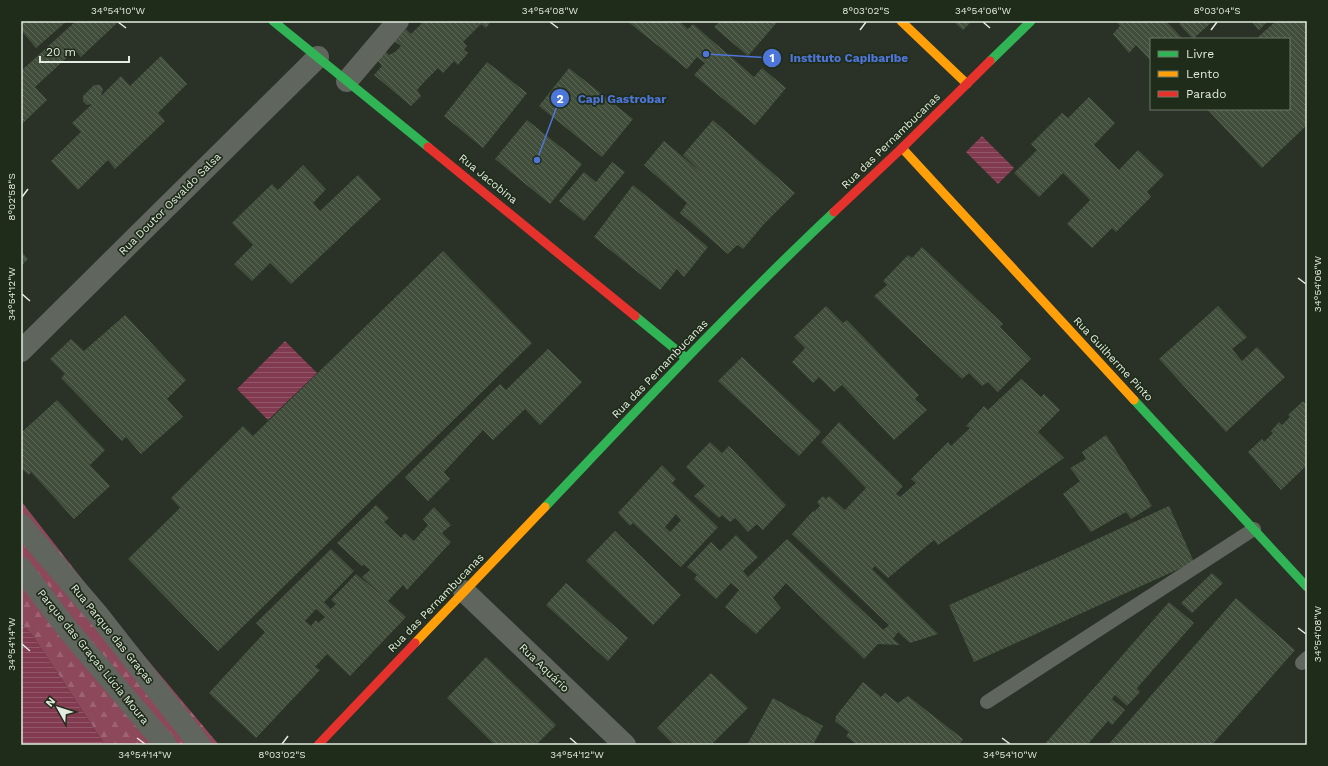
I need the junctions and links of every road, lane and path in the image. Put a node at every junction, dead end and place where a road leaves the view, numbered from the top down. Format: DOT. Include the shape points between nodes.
graph roads {
  1 [pos="273,21"];
  2 [pos="398,21"];
  3 [pos="900,21"];
  4 [pos="1031,21"];
  5 [pos="318,57"];
  6 [pos="348,81"];
  7 [pos="967,84"];
  8 [pos="902,148"];
  9 [pos="21,351"];
  10 [pos="686,358"];
  11 [pos="21,525"];
  12 [pos="1254,529"];
  13 [pos="21,568"];
  14 [pos="1307,587"];
  15 [pos="464,591"];
  16 [pos="987,702"];
  17 [pos="166,745"];
  18 [pos="200,745"];
  19 [pos="318,745"];
  20 [pos="625,745"];
  1 -- 5 [label="street, Rua Jacobina"];
  2 -- 6 [label="street"];
  3 -- 7 [label="street"];
  4 -- 7 [label="street, Rua das Pernambucanas"];
  5 -- 6 [label="street, Rua Jacobina"];
  5 -- 9 [label="street, Rua Doutor Osvaldo Salsa"];
  6 -- 10 [label="street, Rua Jacobina"];
  7 -- 8 [label="street, Rua das Pernambucanas"];
  8 -- 10 [label="street, Rua das Pernambucanas" via="793,251"];
  8 -- 12 [label="street, Rua Guilherme Pinto"];
  10 -- 15 [label="street, Rua das Pernambucanas"];
  11 -- 18 [label="street, Rua Parque das Graças" via="99,616"];
  12 -- 14 [label="street, Rua Guilherme Pinto"];
  12 -- 16 [label="lane"];
  13 -- 17 [label="street, Parque das Graças Lúcia Moura" via="69,631"];
  15 -- 19 [label="street, Rua das Pernambucanas"];
  15 -- 20 [label="street, Rua Aquário"];
}
